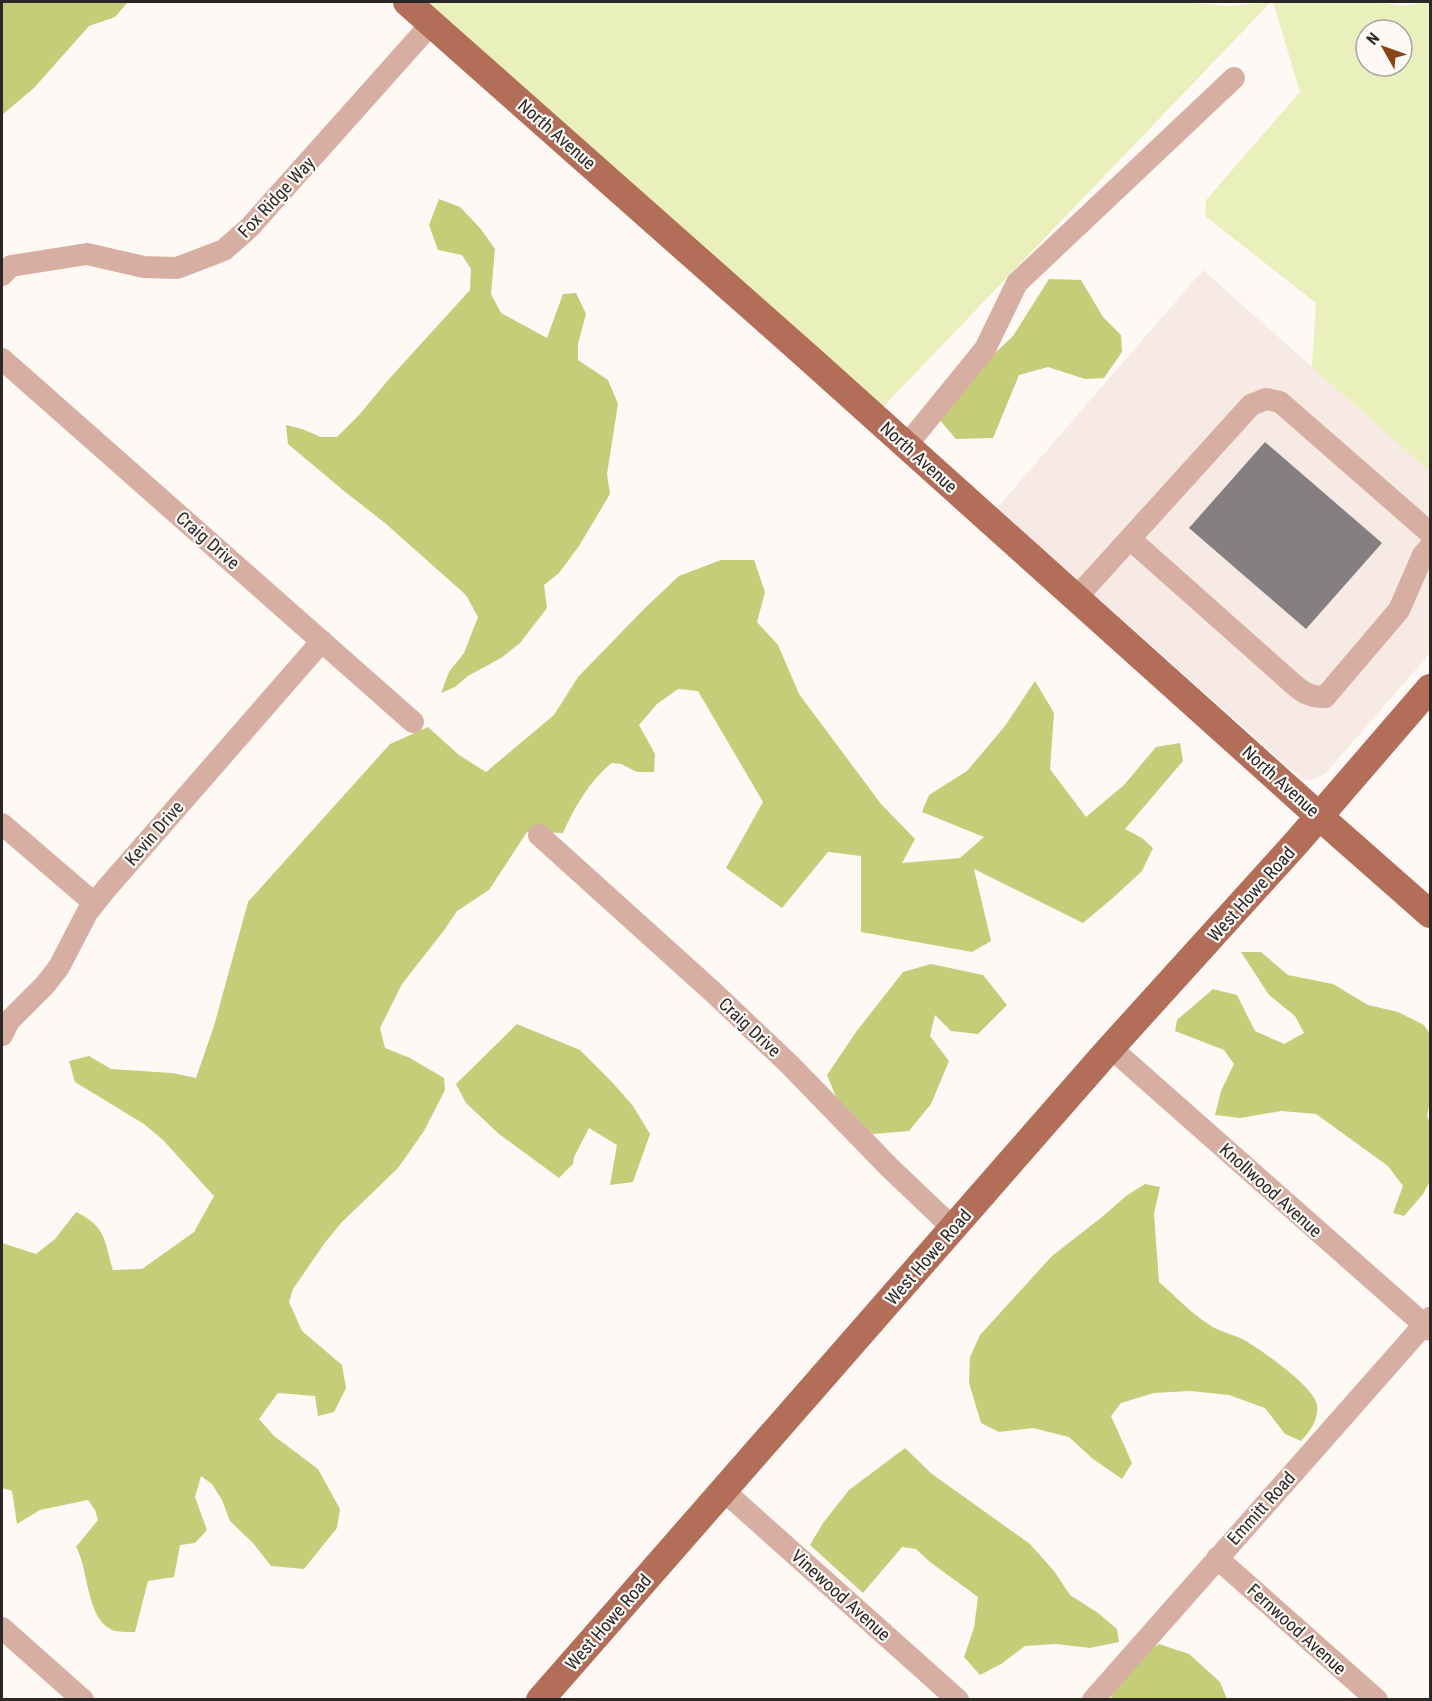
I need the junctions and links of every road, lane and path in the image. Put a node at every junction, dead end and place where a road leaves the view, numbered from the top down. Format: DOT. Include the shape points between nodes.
graph roads {
  1 [pos="407,2"];
  2 [pos="432,23"];
  3 [pos="1234,78"];
  4 [pos="2,275"];
  5 [pos="2,359"];
  6 [pos="906,446"];
  7 [pos="1431,533"];
  8 [pos="1130,539"];
  9 [pos="1431,547"];
  10 [pos="1076,598"];
  11 [pos="322,641"];
  12 [pos="1431,687"];
  13 [pos="413,722"];
  14 [pos="1320,817"];
  15 [pos="2,824"];
  16 [pos="539,835"];
  17 [pos="94,903"];
  18 [pos="1431,914"];
  19 [pos="2,1035"];
  20 [pos="1111,1048"];
  21 [pos="953,1228"];
  22 [pos="1428,1324"];
  23 [pos="724,1491"];
  24 [pos="1216,1558"];
  25 [pos="2,1628"];
  26 [pos="83,1700"];
  27 [pos="540,1700"];
  28 [pos="958,1700"];
  29 [pos="1093,1700"];
  30 [pos="1377,1700"];
  1 -- 2 [label="main road, North Avenue"];
  2 -- 4 [label="street, Fox Ridge Way" via="250,227 224,250 177,268 144,267 87,254 11,266"];
  2 -- 6 [label="main road, North Avenue"];
  3 -- 6 [label="street" via="1017,284 985,349"];
  5 -- 11 [label="street, Craig Drive"];
  6 -- 10 [label="main road, North Avenue"];
  7 -- 8 [label="street" via="1280,402 1266,399 1251,405"];
  8 -- 9 [label="street" via="1312,697 1325,697 1399,610 1423,555"];
  8 -- 10 [label="street"];
  10 -- 14 [label="main road, North Avenue"];
  11 -- 13 [label="street, Craig Drive"];
  11 -- 17 [label="street, Kevin Drive"];
  12 -- 14 [label="main road, West Howe Road"];
  14 -- 18 [label="main road, North Avenue"];
  14 -- 20 [label="main road, West Howe Road"];
  15 -- 17 [label="street"];
  16 -- 21 [label="street, Craig Drive" via="790,1065"];
  17 -- 19 [label="street, Kevin Drive" via="59,967"];
  20 -- 21 [label="main road, West Howe Road"];
  20 -- 22 [label="street, Knollwood Avenue"];
  21 -- 23 [label="main road, West Howe Road"];
  22 -- 24 [label="street, Emmitt Road"];
  23 -- 27 [label="main road, West Howe Road"];
  23 -- 28 [label="street, Vinewood Avenue"];
  24 -- 29 [label="street, Emmitt Road"];
  24 -- 30 [label="street, Fernwood Avenue"];
  25 -- 26 [label="street"];
}
